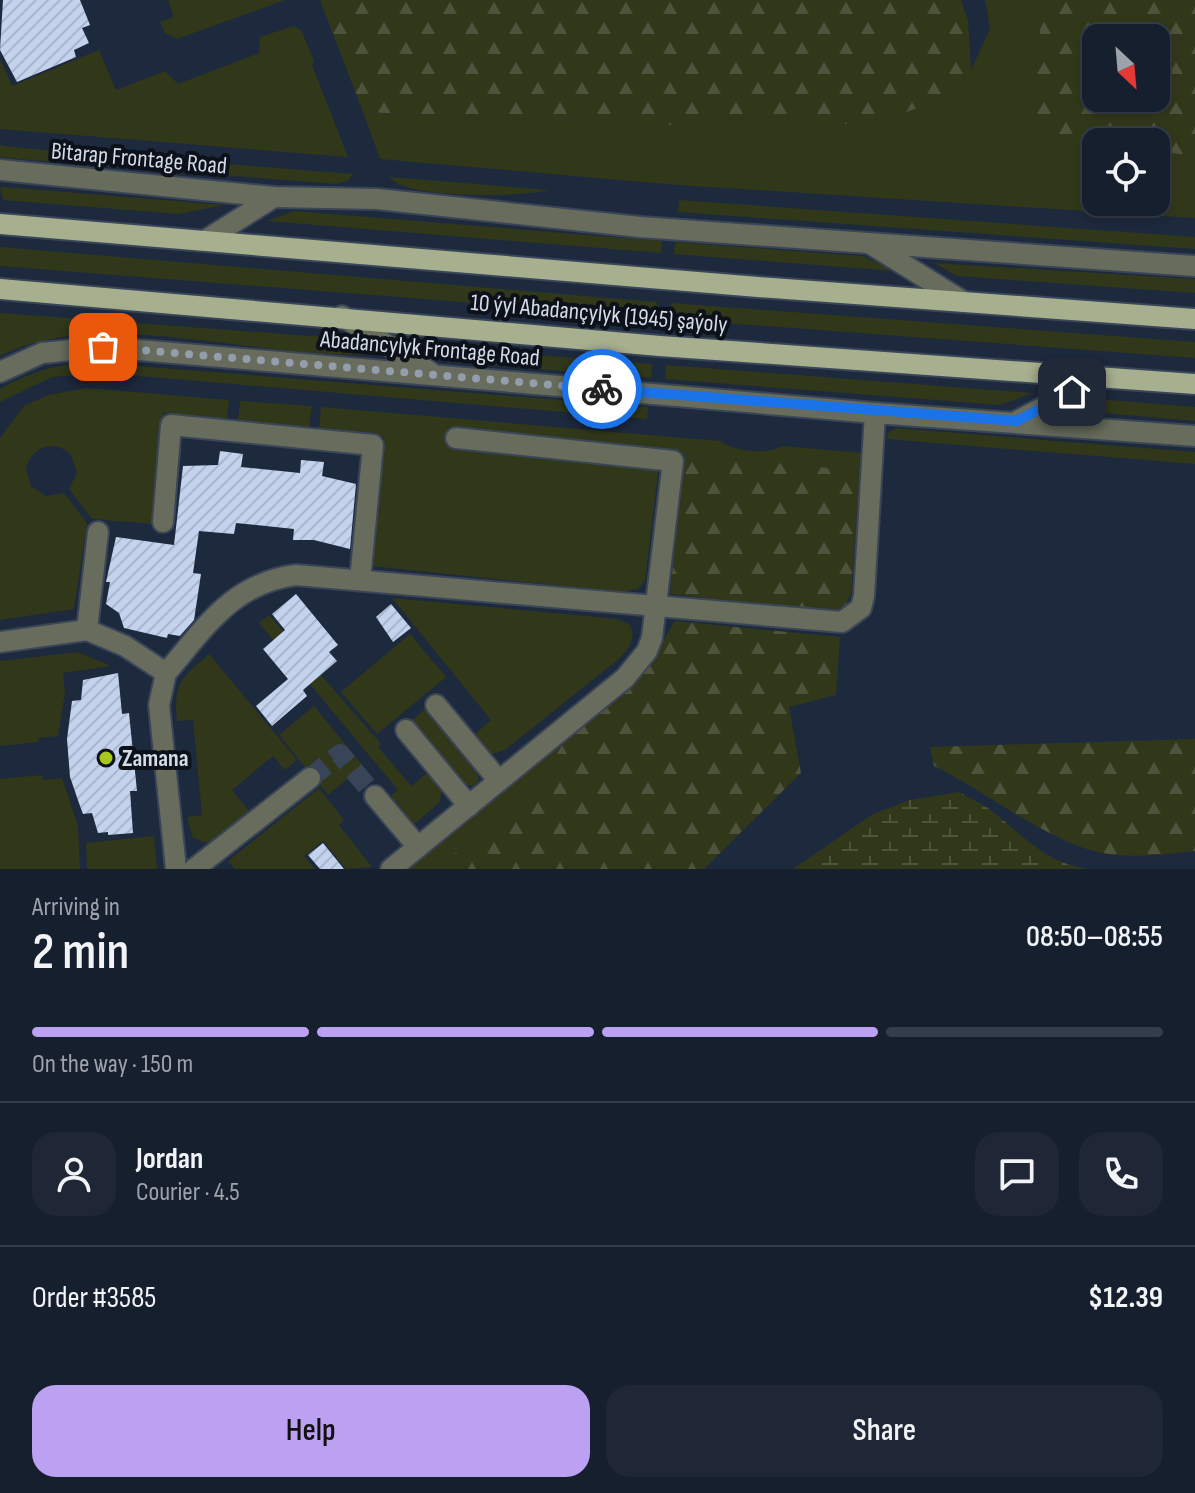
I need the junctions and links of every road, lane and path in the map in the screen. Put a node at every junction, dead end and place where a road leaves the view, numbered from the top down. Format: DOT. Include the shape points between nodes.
graph roads {
  1 [pos="0,170"];
  2 [pos="274,197"];
  3 [pos="0,224"];
  4 [pos="206,240"];
  5 [pos="863,240"];
  6 [pos="1195,266"];
  7 [pos="0,289"];
  8 [pos="964,302"];
  9 [pos="342,316"];
  10 [pos="1195,319"];
  11 [pos="0,372"];
  12 [pos="435,374"];
  13 [pos="1099,378"];
  14 [pos="1195,384"];
  15 [pos="875,413"];
  16 [pos="1017,421"];
  17 [pos="1195,436"];
  18 [pos="456,438"];
  19 [pos="163,522"];
  20 [pos="98,532"];
  21 [pos="360,580"];
  22 [pos="657,606"];
  23 [pos="87,630"];
  24 [pos="0,642"];
  25 [pos="166,673"];
  26 [pos="436,705"];
  27 [pos="406,730"];
  28 [pos="310,778"];
  29 [pos="499,781"];
  30 [pos="375,796"];
  31 [pos="469,806"];
  32 [pos="418,847"];
  33 [pos="176,869"];
  34 [pos="194,869"];
  35 [pos="391,869"];
  1 -- 2 [label="street, Bitarap Frontage Road"];
  2 -- 4 [label="street"];
  2 -- 5 [label="street" via="377,199 640,227"];
  3 -- 4 [label="main road, 10 ýyl Abadançylyk (1945) şaýoly"];
  4 -- 8 [label="main road, 10 ýyl Abadançylyk (1945) şaýoly"];
  5 -- 6 [label="street"];
  5 -- 8 [label="street"];
  7 -- 9 [label="main road, 10 ýyl Abadançylyk (1945) şaýoly"];
  8 -- 10 [label="main road, 10 ýyl Abadançylyk (1945) şaýoly"];
  9 -- 12 [label="street"];
  9 -- 13 [label="main road, 10 ýyl Abadançylyk (1945) şaýoly"];
  11 -- 12 [label="street, Abadancylyk Frontage Road" via="42,353 103,347"];
  12 -- 15 [label="street, Abadancylyk Frontage Road"];
  13 -- 14 [label="main road, 10 ýyl Abadançylyk (1945) şaýoly"];
  13 -- 16 [label="street"];
  15 -- 16 [label="street, Abadancylyk Frontage Road"];
  15 -- 22 [label="street" via="864,596 853,616 828,623"];
  16 -- 17 [label="street, Abadancylyk Frontage Road"];
  18 -- 22 [label="street" via="673,461"];
  19 -- 21 [label="street" via="171,425 373,445"];
  20 -- 23 [label="street"];
  21 -- 22 [label="street"];
  21 -- 25 [label="street" via="296,575 263,582 230,600"];
  22 -- 29 [label="street" via="652,638 637,665"];
  23 -- 24 [label="street"];
  23 -- 25 [label="street" via="125,646"];
  25 -- 33 [label="street" via="159,705"];
  26 -- 29 [label="street"];
  27 -- 31 [label="street"];
  28 -- 34 [label="street"];
  29 -- 31 [label="street"];
  30 -- 32 [label="street"];
  31 -- 32 [label="street"];
  32 -- 35 [label="street"];
}
